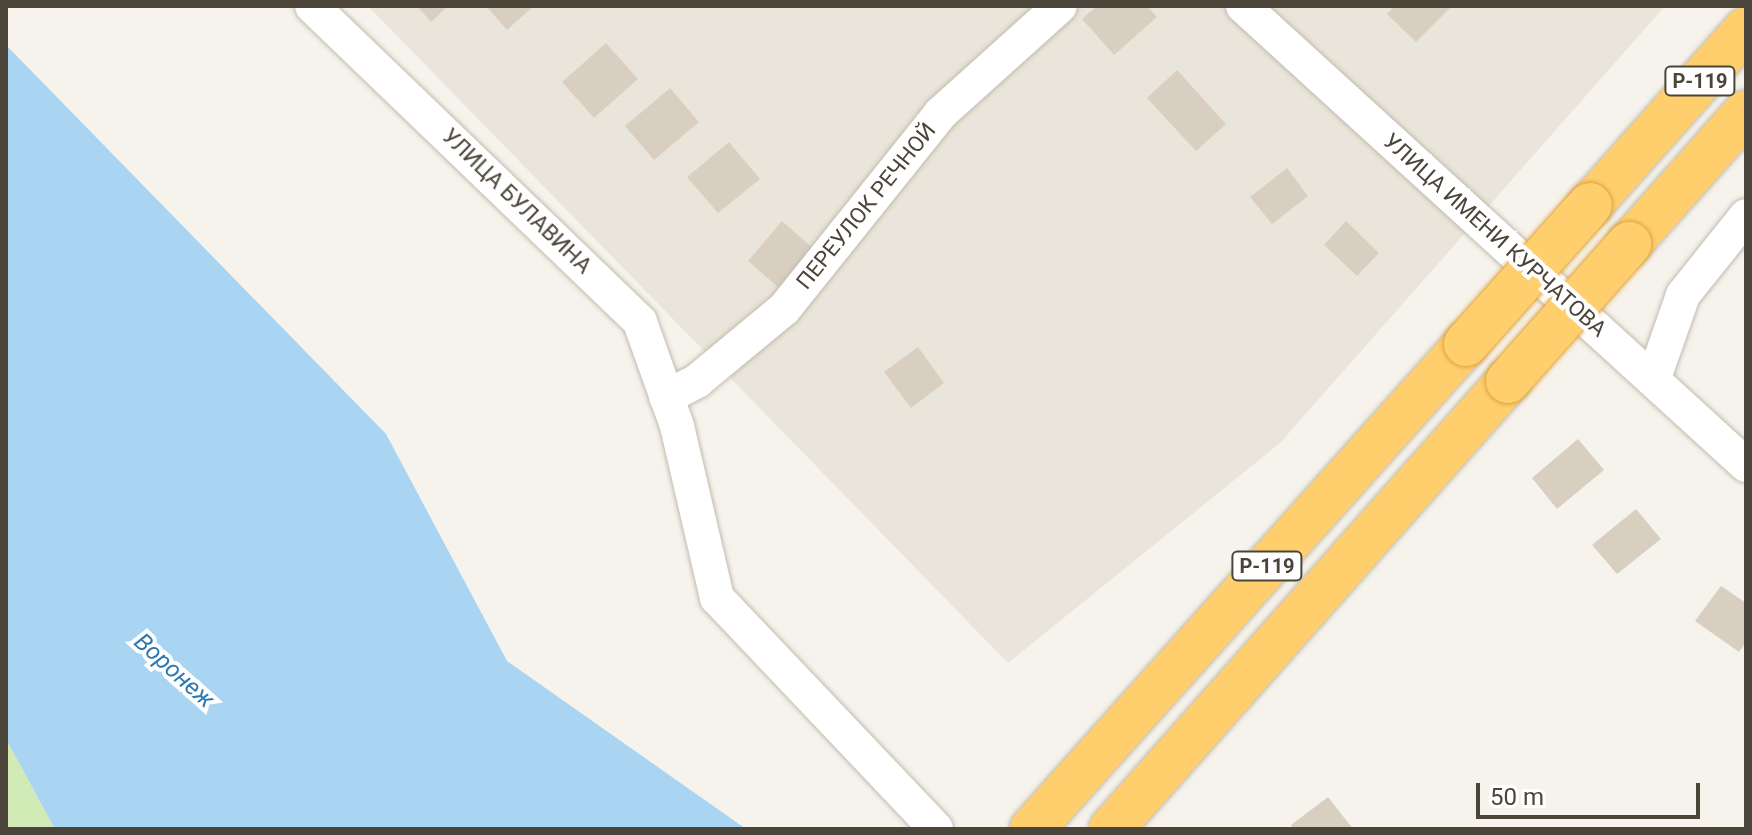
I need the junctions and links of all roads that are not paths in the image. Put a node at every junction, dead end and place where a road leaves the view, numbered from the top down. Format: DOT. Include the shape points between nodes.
graph roads {
  1 [pos="312,6"];
  2 [pos="1060,6"];
  3 [pos="1243,6"];
  4 [pos="1746,29"];
  5 [pos="1746,112"];
  6 [pos="1746,216"];
  7 [pos="1654,378"];
  8 [pos="671,411"];
  9 [pos="1746,465"];
  10 [pos="1113,827"];
  11 [pos="936,829"];
  12 [pos="1032,829"];
  1 -- 8 [label="street, УЛИЦА БУЛАВИНА" via="640,322"];
  2 -- 8 [label="street, ПЕРЕУЛОК РЕЧНОЙ" via="940,114 784,309 697,381"];
  3 -- 7 [label="street, УЛИЦА ИМЕНИ КУРЧАТОВА"];
  4 -- 12 [label="highway, Р-119, bridge"];
  5 -- 10 [label="highway, Р-119, bridge"];
  6 -- 7 [label="street" via="1683,295"];
  7 -- 9 [label="street, УЛИЦА ИМЕНИ КУРЧАТОВА"];
  8 -- 11 [label="street, УЛИЦА БУЛАВИНА" via="717,598"];
}
